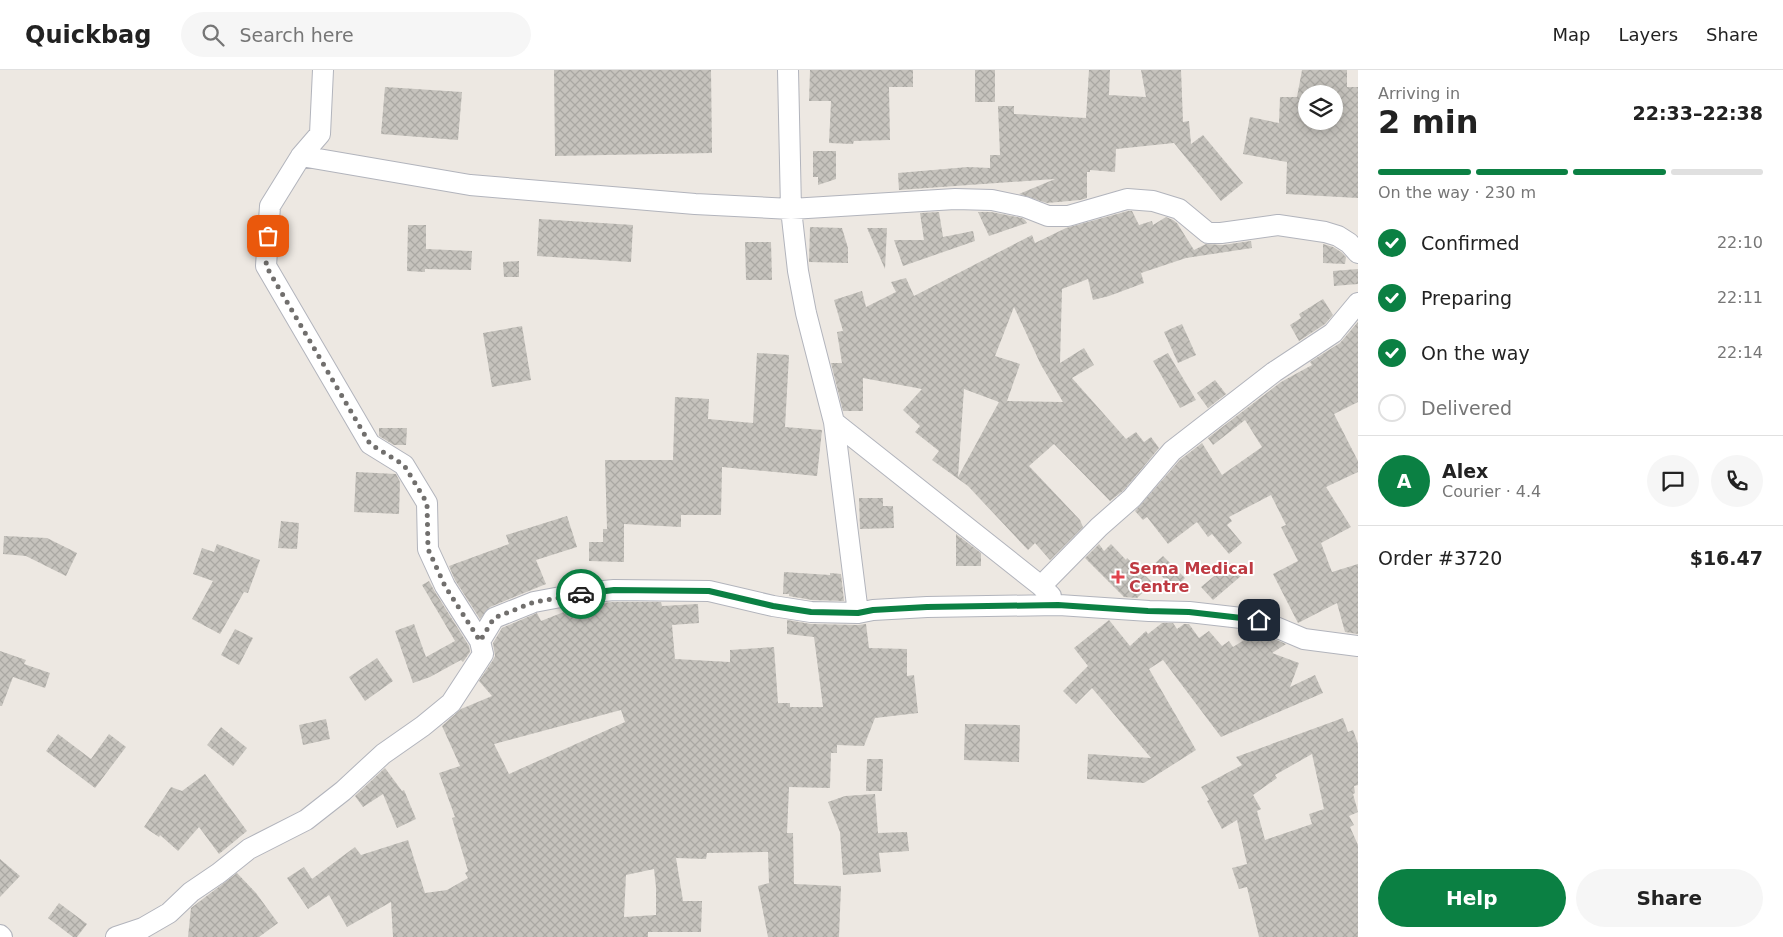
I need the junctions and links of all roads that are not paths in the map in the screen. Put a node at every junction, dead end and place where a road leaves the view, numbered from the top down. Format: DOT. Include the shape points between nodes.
graph roads {
  1 [pos="323,70"];
  2 [pos="788,70"];
  3 [pos="301,156"];
  4 [pos="791,209"];
  5 [pos="1358,252"];
  6 [pos="1358,303"];
  7 [pos="834,422"];
  8 [pos="1041,586"];
  9 [pos="1058,605"];
  10 [pos="858,613"];
  11 [pos="480,641"];
  12 [pos="1358,646"];
  13 [pos="116,937"];
  1 -- 3 [label="street" via="320,134"];
  2 -- 4 [label="street"];
  3 -- 4 [label="street" via="470,185"];
  3 -- 11 [label="street" via="270,206 266,266 370,444 404,465 427,503 428,549 445,586"];
  4 -- 5 [label="street" via="955,199 992,200 1048,216 1068,216 1128,199 1153,200 1178,209 1208,233 1278,225 1338,236"];
  4 -- 7 [label="street" via="806,313"];
  6 -- 8 [label="street" via="1333,333 1274,372 1172,451 1132,498 1099,526"];
  7 -- 8 [label="street"];
  7 -- 10 [label="street"];
  8 -- 9 [label="street"];
  9 -- 10 [label="street" via="927,607"];
  9 -- 12 [label="street" via="1189,612 1259,620 1304,639"];
  10 -- 11 [label="street" via="811,612 709,591 614,590 534,602 494,618"];
  11 -- 13 [label="street" via="483,654 452,703 383,754 306,820 249,849 169,912 143,928"];
}
